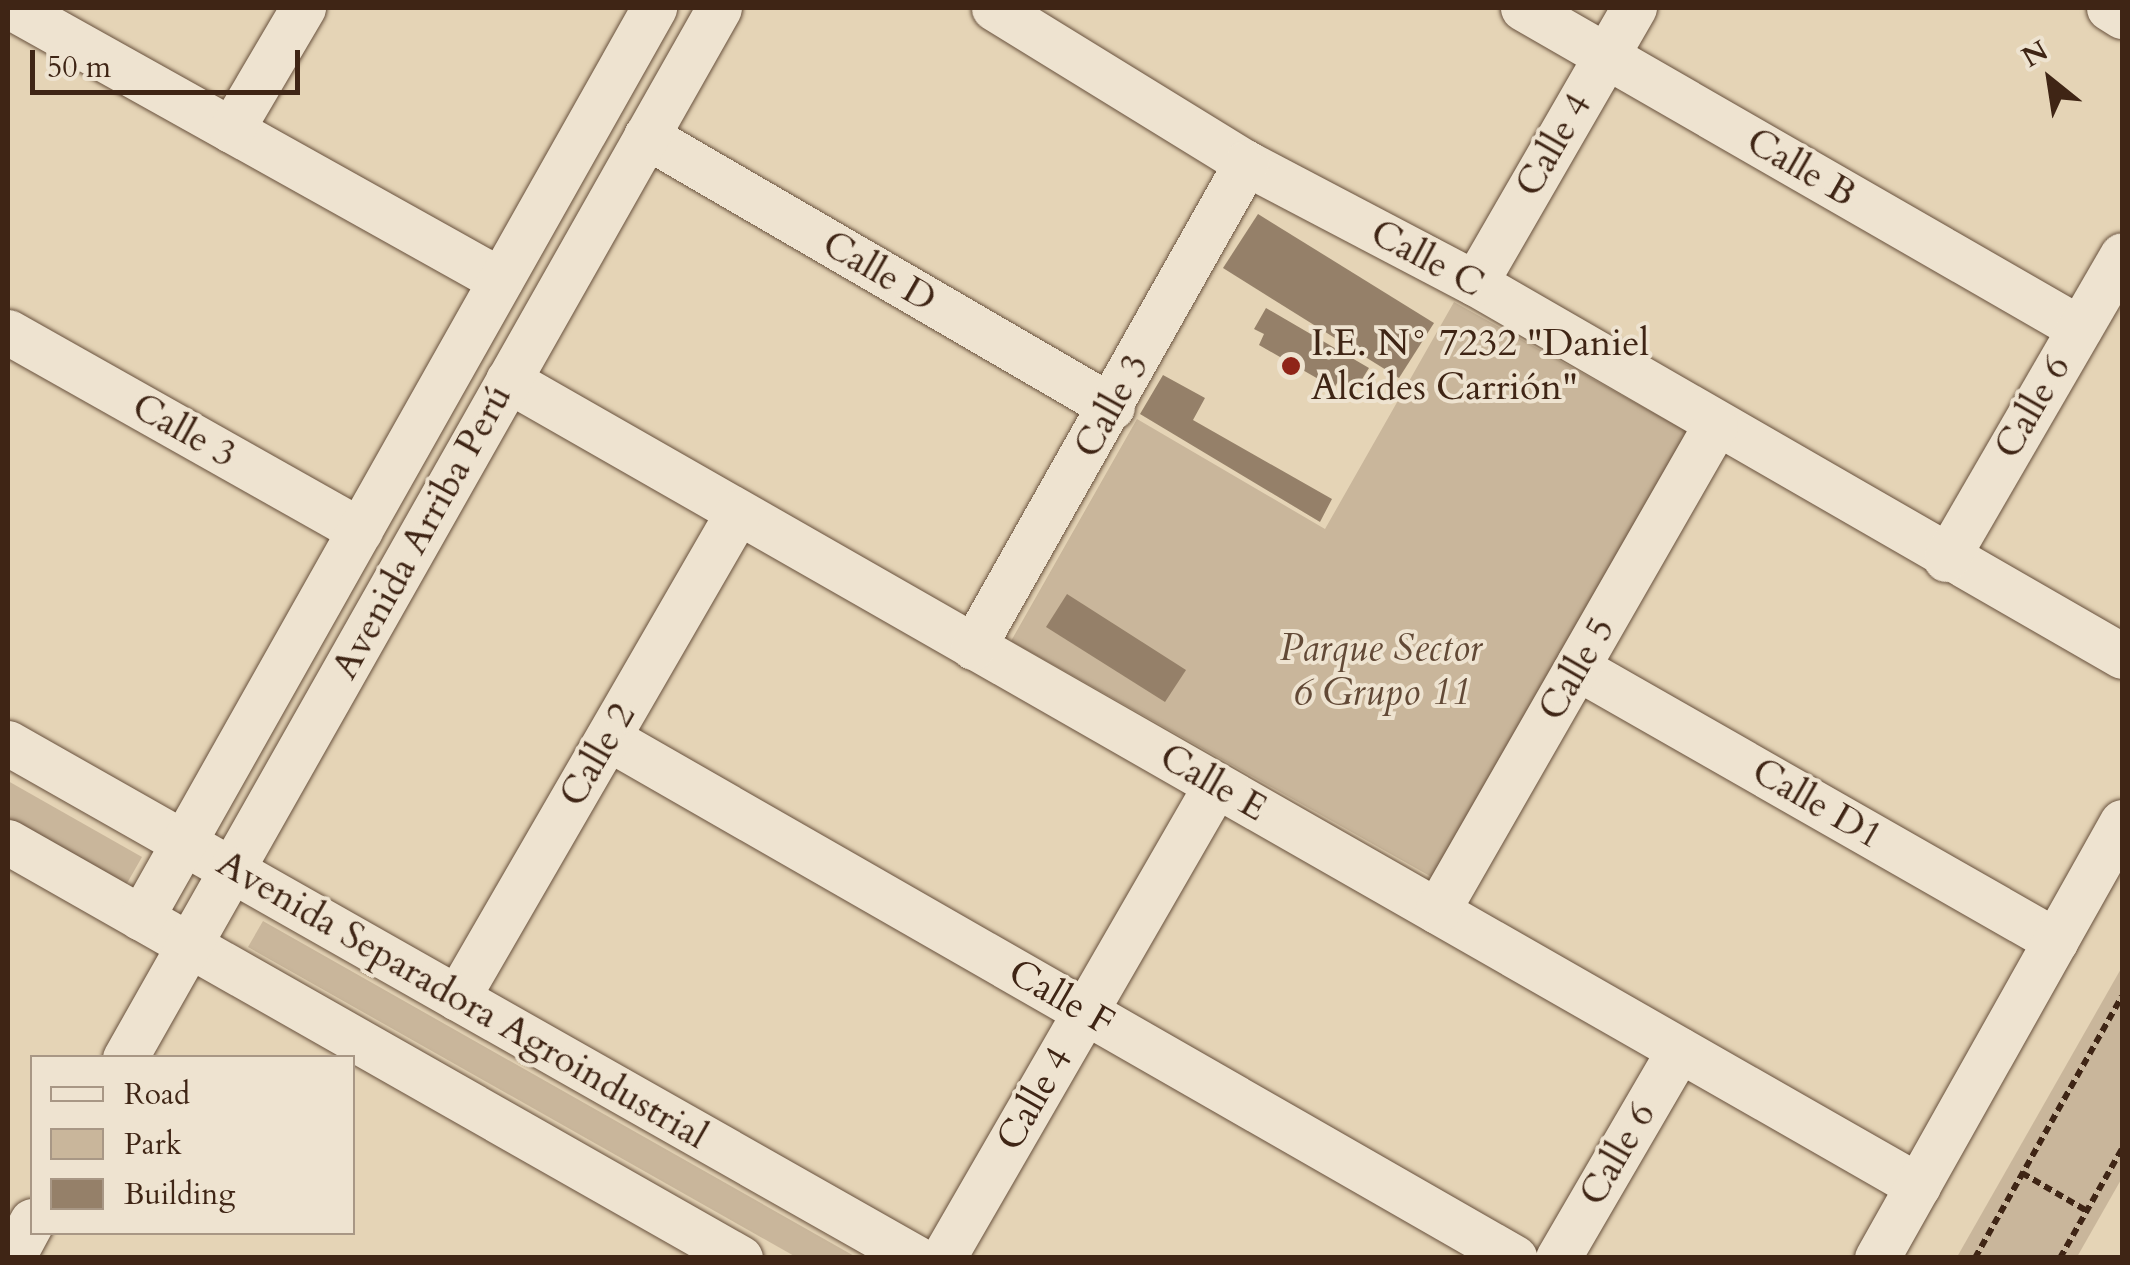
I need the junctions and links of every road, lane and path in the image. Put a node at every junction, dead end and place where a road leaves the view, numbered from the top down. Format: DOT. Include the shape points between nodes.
graph roads {
  1 [pos="13,8"];
  2 [pos="303,8"];
  3 [pos="654,8"];
  4 [pos="719,8"];
  5 [pos="1523,8"];
  6 [pos="1634,8"];
  7 [pos="2108,8"];
  8 [pos="1007,11"];
  9 [pos="2122,16"];
  10 [pos="1606,55"];
  11 [pos="231,130"];
  12 [pos="646,136"];
  13 [pos="1246,163"];
  14 [pos="2122,255"];
  15 [pos="500,280"];
  16 [pos="1475,284"];
  17 [pos="2079,328"];
  18 [pos="8,332"];
  19 [pos="508,380"];
  20 [pos="1112,407"];
  21 [pos="1715,426"];
  22 [pos="738,512"];
  23 [pos="360,530"];
  24 [pos="1946,559"];
  25 [pos="973,647"];
  26 [pos="2122,656"];
  27 [pos="1578,668"];
  28 [pos="608,738"];
  29 [pos="8,743"];
  30 [pos="1216,786"];
  31 [pos="2122,822"];
  32 [pos="8,842"];
  33 [pos="184,842"];
  34 [pos="231,870"];
  35 [pos="1437,911"];
  36 [pos="140,918"];
  37 [pos="2056,941"];
  38 [pos="189,944"];
  39 [pos="2122,996"];
  40 [pos="457,998"];
  41 [pos="1086,1012"];
  42 [pos="1678,1050"];
  43 [pos="127,1055"];
  44 [pos="2122,1149"];
  45 [pos="2022,1173"];
  46 [pos="1918,1186"];
  47 [pos="2087,1211"];
  48 [pos="30,1226"];
  49 [pos="12,1258"];
  50 [pos="740,1258"];
  51 [pos="916,1258"];
  52 [pos="943,1258"];
  53 [pos="1515,1258"];
  54 [pos="1558,1258"];
  55 [pos="1877,1258"];
  56 [pos="1975,1258"];
  57 [pos="2060,1258"];
  1 -- 11 [label="street"];
  2 -- 11 [label="street"];
  3 -- 15 [label="street, Avenida Arriba Perú"];
  4 -- 12 [label="street, Avenida Arriba Perú"];
  5 -- 10 [label="street, Calle B"];
  6 -- 10 [label="street, Calle 4"];
  7 -- 9 [label="street"];
  8 -- 13 [label="street, Calle C"];
  10 -- 16 [label="street, Calle 4"];
  10 -- 17 [label="street, Calle B"];
  11 -- 15 [label="street"];
  12 -- 19 [label="street, Avenida Arriba Perú"];
  12 -- 20 [label="street, Calle D"];
  13 -- 16 [label="street, Calle C"];
  13 -- 20 [label="street, Calle 3"];
  14 -- 17 [label="street, Calle 6"];
  15 -- 23 [label="street, Avenida Arriba Perú"];
  16 -- 21 [label="street, Calle C"];
  17 -- 24 [label="street, Calle 6"];
  18 -- 23 [label="street, Calle 3"];
  19 -- 22 [label="street, Calle E"];
  19 -- 34 [label="street, Avenida Arriba Perú"];
  20 -- 25 [label="street, Calle 3"];
  21 -- 24 [label="street, Calle C"];
  21 -- 27 [label="street, Calle 5"];
  22 -- 25 [label="street, Calle E"];
  22 -- 28 [label="street, Calle 2"];
  23 -- 33 [label="street, Avenida Arriba Perú"];
  24 -- 26 [label="street, Calle C"];
  25 -- 30 [label="street, Calle E"];
  27 -- 35 [label="street, Calle 5"];
  27 -- 37 [label="street, Calle D1"];
  28 -- 40 [label="street, Calle 2"];
  28 -- 41 [label="street, Calle F"];
  29 -- 33 [label="street, Avenida Separadora Agroindustrial"];
  30 -- 35 [label="street, Calle E"];
  30 -- 41 [label="street, Calle 4"];
  31 -- 37 [label="street"];
  32 -- 36 [label="street"];
  33 -- 34 [label="street, Avenida Separadora Agroindustrial"];
  33 -- 36 [label="street, Avenida Arriba Perú"];
  34 -- 38 [label="street, Avenida Arriba Perú"];
  34 -- 40 [label="street, Avenida Separadora Agroindustrial"];
  35 -- 42 [label="street, Calle E"];
  36 -- 38 [label="street"];
  37 -- 46 [label="street"];
  38 -- 43 [label="street, Avenida Arriba Perú"];
  38 -- 50 [label="street"];
  39 -- 45 [label="path"];
  40 -- 51 [label="street, Avenida Separadora Agroindustrial"];
  41 -- 52 [label="street, Calle 4"];
  41 -- 53 [label="street, Calle F"];
  42 -- 46 [label="street, Calle E"];
  42 -- 54 [label="street, Calle 6"];
  44 -- 47 [label="path"];
  45 -- 47 [label="path"];
  45 -- 56 [label="path"];
  46 -- 55 [label="street"];
  47 -- 57 [label="path"];
  48 -- 49 [label="street"];
}
